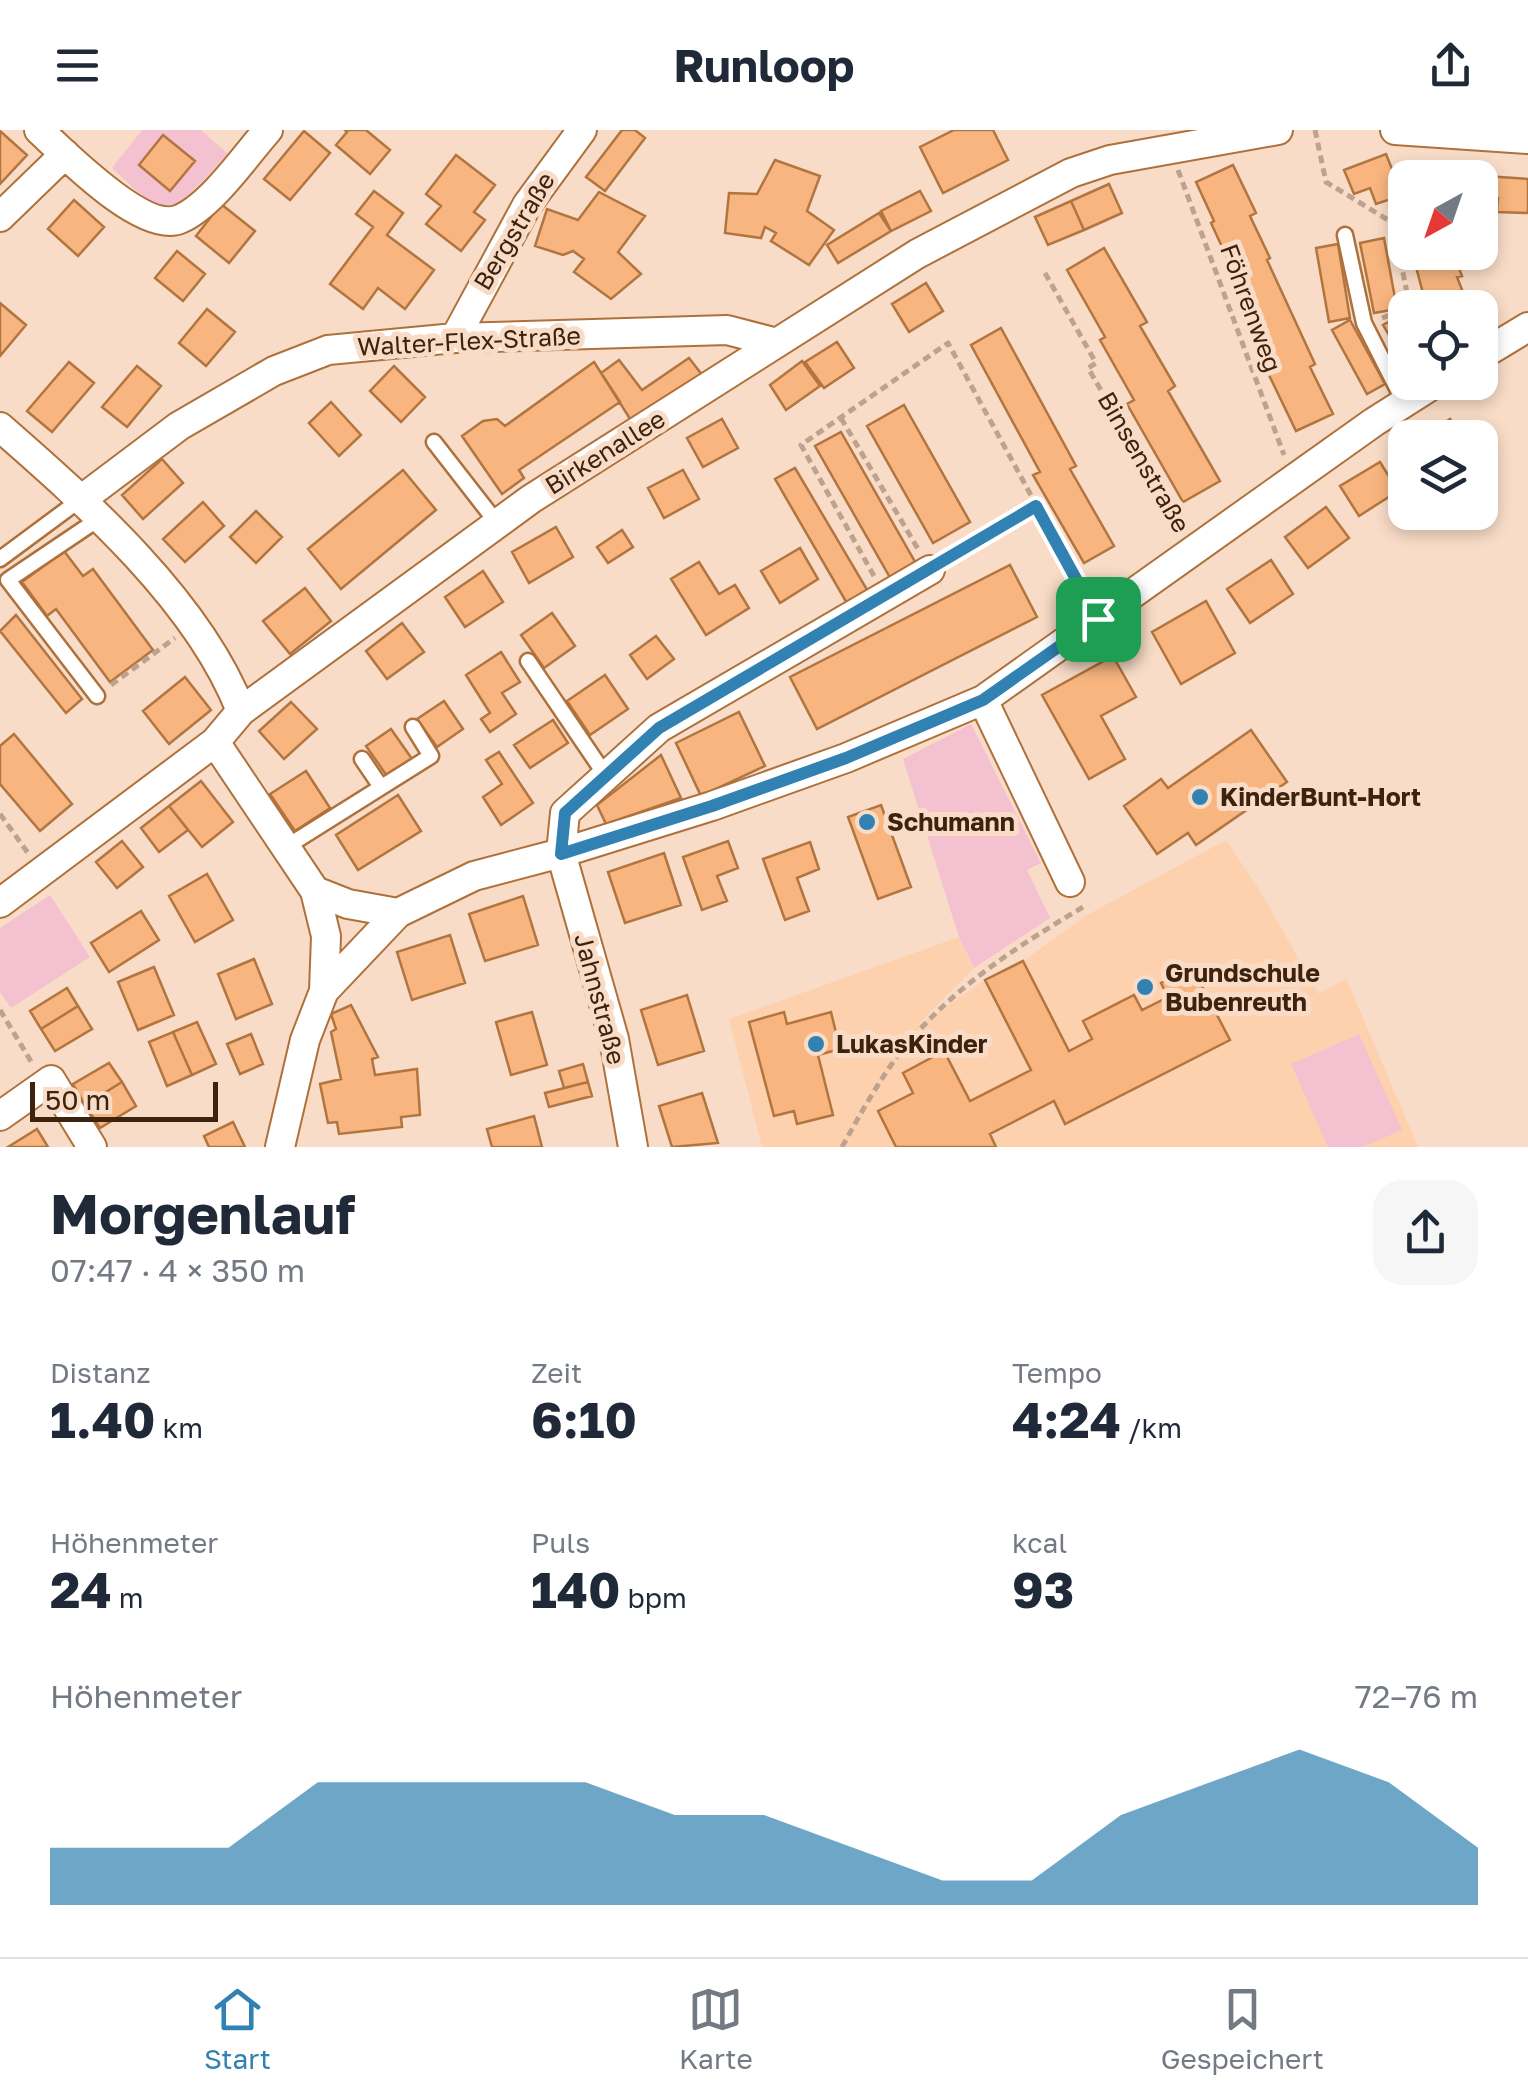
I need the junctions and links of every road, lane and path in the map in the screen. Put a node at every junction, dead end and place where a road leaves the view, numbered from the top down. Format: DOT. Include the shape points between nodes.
graph roads {
  1 [pos="40,130"];
  2 [pos="268,130"];
  3 [pos="582,130"];
  4 [pos="1314,130"];
  5 [pos="1395,130"];
  6 [pos="1261,131"];
  7 [pos="1528,139"];
  8 [pos="1170,149"];
  9 [pos="65,154"];
  10 [pos="0,217"];
  11 [pos="1345,235"];
  12 [pos="1044,274"];
  13 [pos="1406,290"];
  14 [pos="1528,327"];
  15 [pos="454,338"];
  16 [pos="777,343"];
  17 [pos="1498,345"];
  18 [pos="1407,400"];
  19 [pos="1404,402"];
  20 [pos="841,418"];
  21 [pos="0,427"];
  22 [pos="434,442"];
  23 [pos="1294,482"];
  24 [pos="1036,506"];
  25 [pos="91,508"];
  26 [pos="497,523"];
  27 [pos="1196,551"];
  28 [pos="0,559"];
  29 [pos="930,570"];
  30 [pos="886,596"];
  31 [pos="1098,619"];
  32 [pos="190,626"];
  33 [pos="528,661"];
  34 [pos="97,696"];
  35 [pos="983,700"];
  36 [pos="241,711"];
  37 [pos="412,727"];
  38 [pos="215,742"];
  39 [pos="362,759"];
  40 [pos="606,776"];
  41 [pos="381,788"];
  42 [pos="0,814"];
  43 [pos="286,847"];
  44 [pos="561,854"];
  45 [pos="42,871"];
  46 [pos="1070,882"];
  47 [pos="315,891"];
  48 [pos="0,903"];
  49 [pos="1083,907"];
  50 [pos="398,913"];
  51 [pos="324,992"];
  52 [pos="0,1010"];
  53 [pos="45,1084"];
  54 [pos="0,1116"];
  55 [pos="92,1147"];
  56 [pos="280,1147"];
  57 [pos="633,1147"];
  58 [pos="842,1147"];
  1 -- 9 [label="street"];
  2 -- 9 [label="street" via="201,205 170,223 137,212"];
  3 -- 15 [label="street, Bergstraße" via="526,205"];
  4 -- 13 [label="path" via="1326,182 1393,223"];
  5 -- 7 [label="street"];
  6 -- 8 [label="street, Birkenallee"];
  8 -- 16 [label="street, Birkenallee" via="1071,173 917,254"];
  8 -- 23 [label="path, Föhrenweg"];
  9 -- 10 [label="street"];
  11 -- 19 [label="lane" via="1364,323"];
  12 -- 27 [label="path, Binsenstraße" via="1096,363 1088,368"];
  14 -- 17 [label="street"];
  15 -- 16 [label="street, Walter-Flex-Straße" via="727,330"];
  15 -- 25 [label="street, Walter-Flex-Straße" via="358,345 302,359 180,426"];
  16 -- 26 [label="street, Birkenallee"];
  18 -- 19 [label="street, Binsenstraße"];
  19 -- 23 [label="street, Binsenstraße"];
  20 -- 24 [label="path" via="948,343"];
  20 -- 29 [label="path"];
  20 -- 30 [label="path" via="800,445"];
  21 -- 25 [label="street"];
  22 -- 26 [label="lane"];
  23 -- 27 [label="street, Binsenstraße"];
  24 -- 29 [label="path"];
  24 -- 31 [label="path"];
  25 -- 28 [label="lane"];
  25 -- 32 [label="street"];
  25 -- 34 [label="lane" via="8,580"];
  26 -- 36 [label="street, Birkenallee"];
  27 -- 31 [label="street, Binsenstraße"];
  29 -- 30 [label="street"];
  30 -- 40 [label="street" via="659,728"];
  31 -- 35 [label="street, Binsenstraße"];
  32 -- 34 [label="path"];
  32 -- 36 [label="street" via="226,671"];
  33 -- 40 [label="lane"];
  35 -- 44 [label="street, Binsenstraße" via="846,758"];
  35 -- 46 [label="street"];
  36 -- 38 [label="street, Birkenallee"];
  37 -- 41 [label="lane" via="432,756"];
  38 -- 43 [label="street"];
  38 -- 45 [label="street, Birkenallee"];
  39 -- 41 [label="lane"];
  40 -- 44 [label="street" via="565,813"];
  41 -- 43 [label="lane"];
  42 -- 45 [label="path"];
  43 -- 47 [label="street"];
  44 -- 50 [label="street, Binsenstraße" via="474,876"];
  44 -- 57 [label="street, Jahnstraße" via="614,1039"];
  45 -- 48 [label="street, Birkenallee"];
  47 -- 50 [label="street"];
  47 -- 51 [label="street" via="326,936"];
  49 -- 58 [label="path" via="976,976 943,1008 890,1067"];
  50 -- 51 [label="street, Binsenstraße"];
  51 -- 56 [label="street" via="305,1040"];
  52 -- 53 [label="path"];
  53 -- 54 [label="street"];
  53 -- 55 [label="street" via="51,1080"];
}
